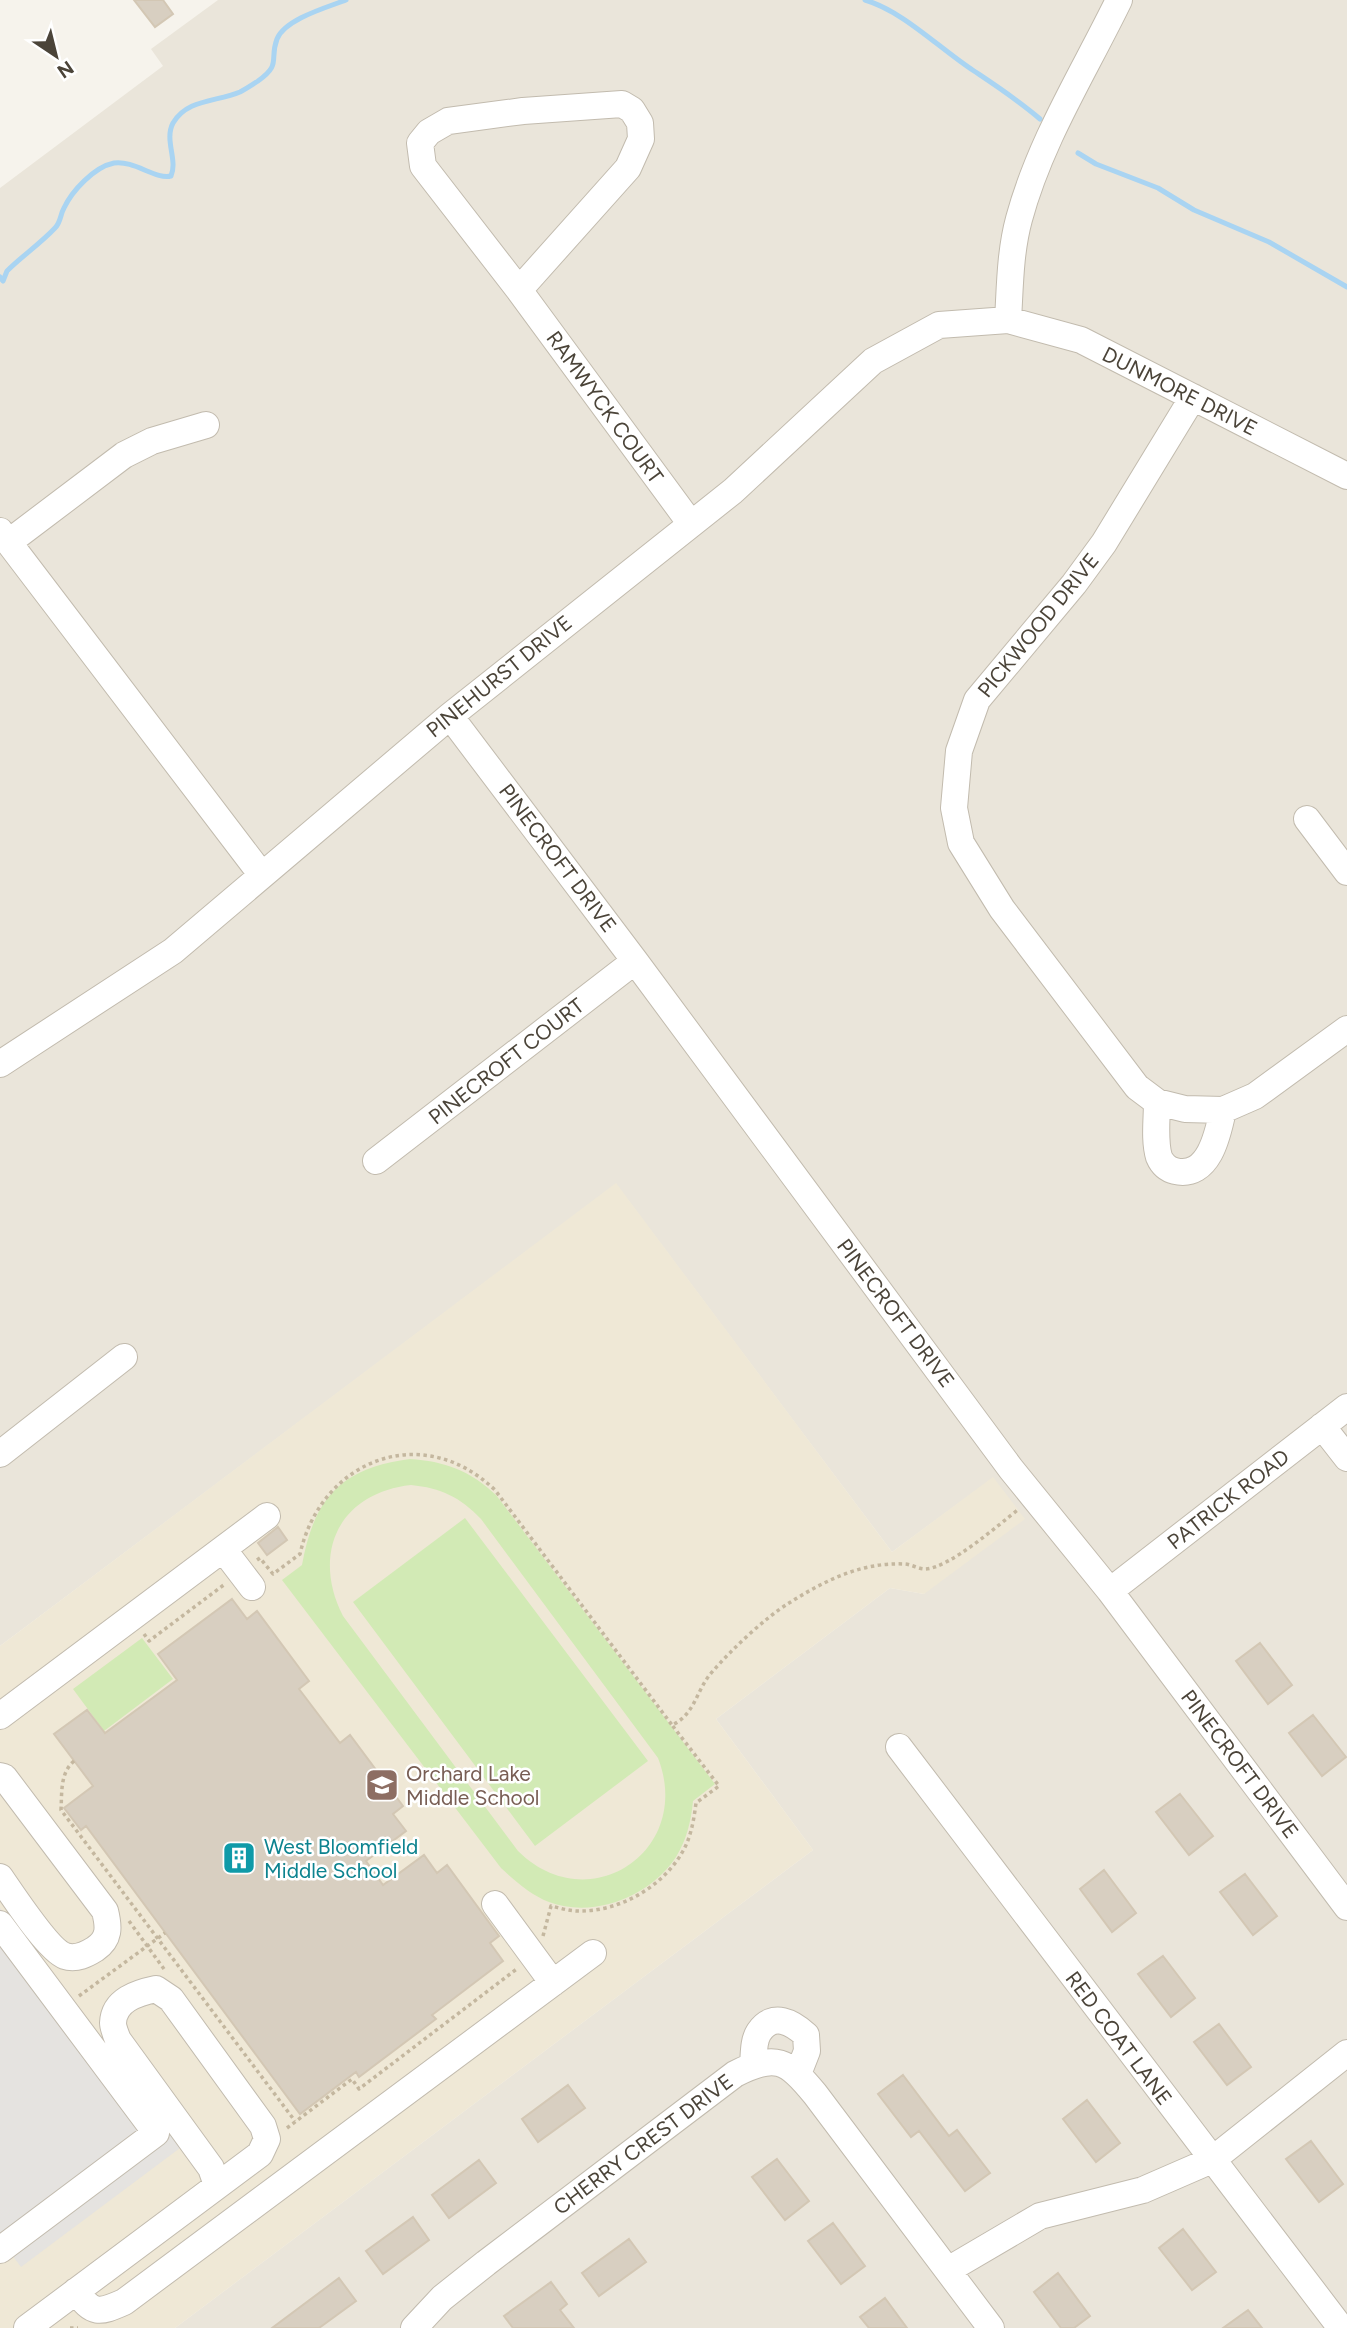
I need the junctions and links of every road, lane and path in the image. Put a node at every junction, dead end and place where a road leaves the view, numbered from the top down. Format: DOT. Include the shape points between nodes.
graph roads {
  1 [pos="1119,0"];
  2 [pos="519,290"];
  3 [pos="1008,320"];
  4 [pos="1193,397"];
  5 [pos="206,425"];
  6 [pos="1347,476"];
  7 [pos="691,524"];
  8 [pos="4,536"];
  9 [pos="450,716"];
  10 [pos="1307,819"];
  11 [pos="1347,872"];
  12 [pos="261,874"];
  13 [pos="635,961"];
  14 [pos="1347,1029"];
  15 [pos="0,1064"];
  16 [pos="1157,1102"];
  17 [pos="1223,1110"];
  18 [pos="376,1161"];
  19 [pos="124,1357"];
  20 [pos="1347,1407"];
  21 [pos="1322,1426"];
  22 [pos="0,1454"];
  23 [pos="1347,1458"];
  24 [pos="1035,1498"];
  25 [pos="267,1516"];
  26 [pos="223,1549"];
  27 [pos="246,1579"];
  28 [pos="1110,1591"];
  29 [pos="140,1629"];
  30 [pos="0,1716"];
  31 [pos="672,1725"];
  32 [pos="899,1747"];
  33 [pos="74,1761"];
  34 [pos="0,1776"];
  35 [pos="0,1877"];
  36 [pos="495,1904"];
  37 [pos="1347,1907"];
  38 [pos="124,1914"];
  39 [pos="0,1924"];
  40 [pos="165,1933"];
  41 [pos="159,1937"];
  42 [pos="147,1946"];
  43 [pos="593,1953"];
  44 [pos="532,1955"];
  45 [pos="171,1978"];
  46 [pos="553,1983"];
  47 [pos="63,2008"];
  48 [pos="1347,2053"];
  49 [pos="753,2065"];
  50 [pos="798,2074"];
  51 [pos="296,2122"];
  52 [pos="284,2130"];
  53 [pos="1212,2160"];
  54 [pos="217,2185"];
  55 [pos="4,2237"];
  56 [pos="948,2270"];
  57 [pos="76,2291"];
  58 [pos="27,2328"];
  59 [pos="69,2328"];
  60 [pos="78,2328"];
  61 [pos="414,2328"];
  62 [pos="991,2328"];
  63 [pos="1341,2328"];
  1 -- 3 [label="street" via="1039,156 1018,221"];
  2 -- 2 [label="street, RAMWYCK COURT" via="628,168 641,139 640,123 622,104 448,121 419,144 423,166"];
  2 -- 7 [label="street, RAMWYCK COURT"];
  3 -- 4 [label="street, DUNMORE DRIVE" via="1081,340"];
  3 -- 7 [label="street, PINEHURST DRIVE" via="939,326 873,361"];
  4 -- 6 [label="street, DUNMORE DRIVE"];
  4 -- 16 [label="street, PICKWOOD DRIVE" via="1082,574 977,700 960,751 954,808 961,843 1002,909 1136,1087"];
  5 -- 8 [label="street" via="152,441 124,455"];
  7 -- 9 [label="street, PINEHURST DRIVE"];
  8 -- 12 [label="street"];
  9 -- 12 [label="street, PINEHURST DRIVE"];
  9 -- 13 [label="street, PINECROFT DRIVE"];
  10 -- 11 [label="street"];
  12 -- 15 [label="street, PINEHURST DRIVE" via="173,951"];
  13 -- 18 [label="street, PINECROFT COURT"];
  13 -- 24 [label="street, PINECROFT DRIVE"];
  14 -- 17 [label="street, PICKWOOD DRIVE" via="1255,1096"];
  16 -- 17 [label="street, PICKWOOD DRIVE" via="1185,1109"];
  16 -- 17 [label="street" via="1160,1157 1166,1168 1178,1172 1193,1170 1203,1162"];
  19 -- 22 [label="street"];
  20 -- 21 [label="street, PATRICK ROAD"];
  21 -- 23 [label="street"];
  21 -- 28 [label="street, PATRICK ROAD"];
  24 -- 28 [label="street, PINECROFT DRIVE"];
  24 -- 31 [label="path" via="949,1561 924,1569 905,1564 861,1568 818,1584 779,1609 712,1672 688,1715"];
  25 -- 26 [label="street"];
  26 -- 27 [label="street"];
  26 -- 30 [label="street"];
  27 -- 29 [label="path" via="149,1642"];
  27 -- 31 [label="path" via="260,1558 273,1574 300,1554 304,1534 320,1504 340,1482 367,1464 407,1455 449,1460 468,1468 495,1490"];
  28 -- 37 [label="street, PINECROFT DRIVE"];
  31 -- 44 [label="path" via="719,1786 696,1803 683,1852 664,1875 621,1904 578,1911 551,1906 541,1946"];
  32 -- 53 [label="street, RED COAT LANE"];
  33 -- 41 [label="path" via="64,1775 61,1810"];
  34 -- 35 [label="street" via="105,1911 110,1929 102,1944 85,1956 66,1957 52,1946"];
  36 -- 44 [label="street"];
  38 -- 42 [label="path"];
  39 -- 47 [label="street"];
  40 -- 41 [label="path"];
  41 -- 42 [label="path"];
  41 -- 51 [label="path"];
  42 -- 45 [label="path"];
  42 -- 47 [label="path"];
  43 -- 46 [label="street"];
  44 -- 46 [label="street"];
  44 -- 51 [label="path" via="359,2089 352,2079"];
  46 -- 57 [label="street" via="124,2302 103,2311 87,2306"];
  47 -- 55 [label="street" via="156,2133"];
  48 -- 53 [label="street"];
  49 -- 50 [label="street, CHERRY CREST DRIVE" via="786,2064"];
  49 -- 50 [label="street" via="759,2032 783,2020 806,2035 807,2051"];
  49 -- 61 [label="street, CHERRY CREST DRIVE" via="486,2263 442,2298"];
  50 -- 56 [label="street"];
  51 -- 52 [label="path"];
  53 -- 56 [label="street" via="1143,2190 1040,2216"];
  53 -- 63 [label="street, RED COAT LANE"];
  54 -- 54 [label="street" via="260,2154 267,2139 263,2126 171,1999 156,1989 135,1994 120,2004 113,2023 118,2040 211,2168"];
  54 -- 57 [label="street"];
  56 -- 62 [label="street"];
  57 -- 58 [label="street"];
  59 -- 60 [label="path"];
}
